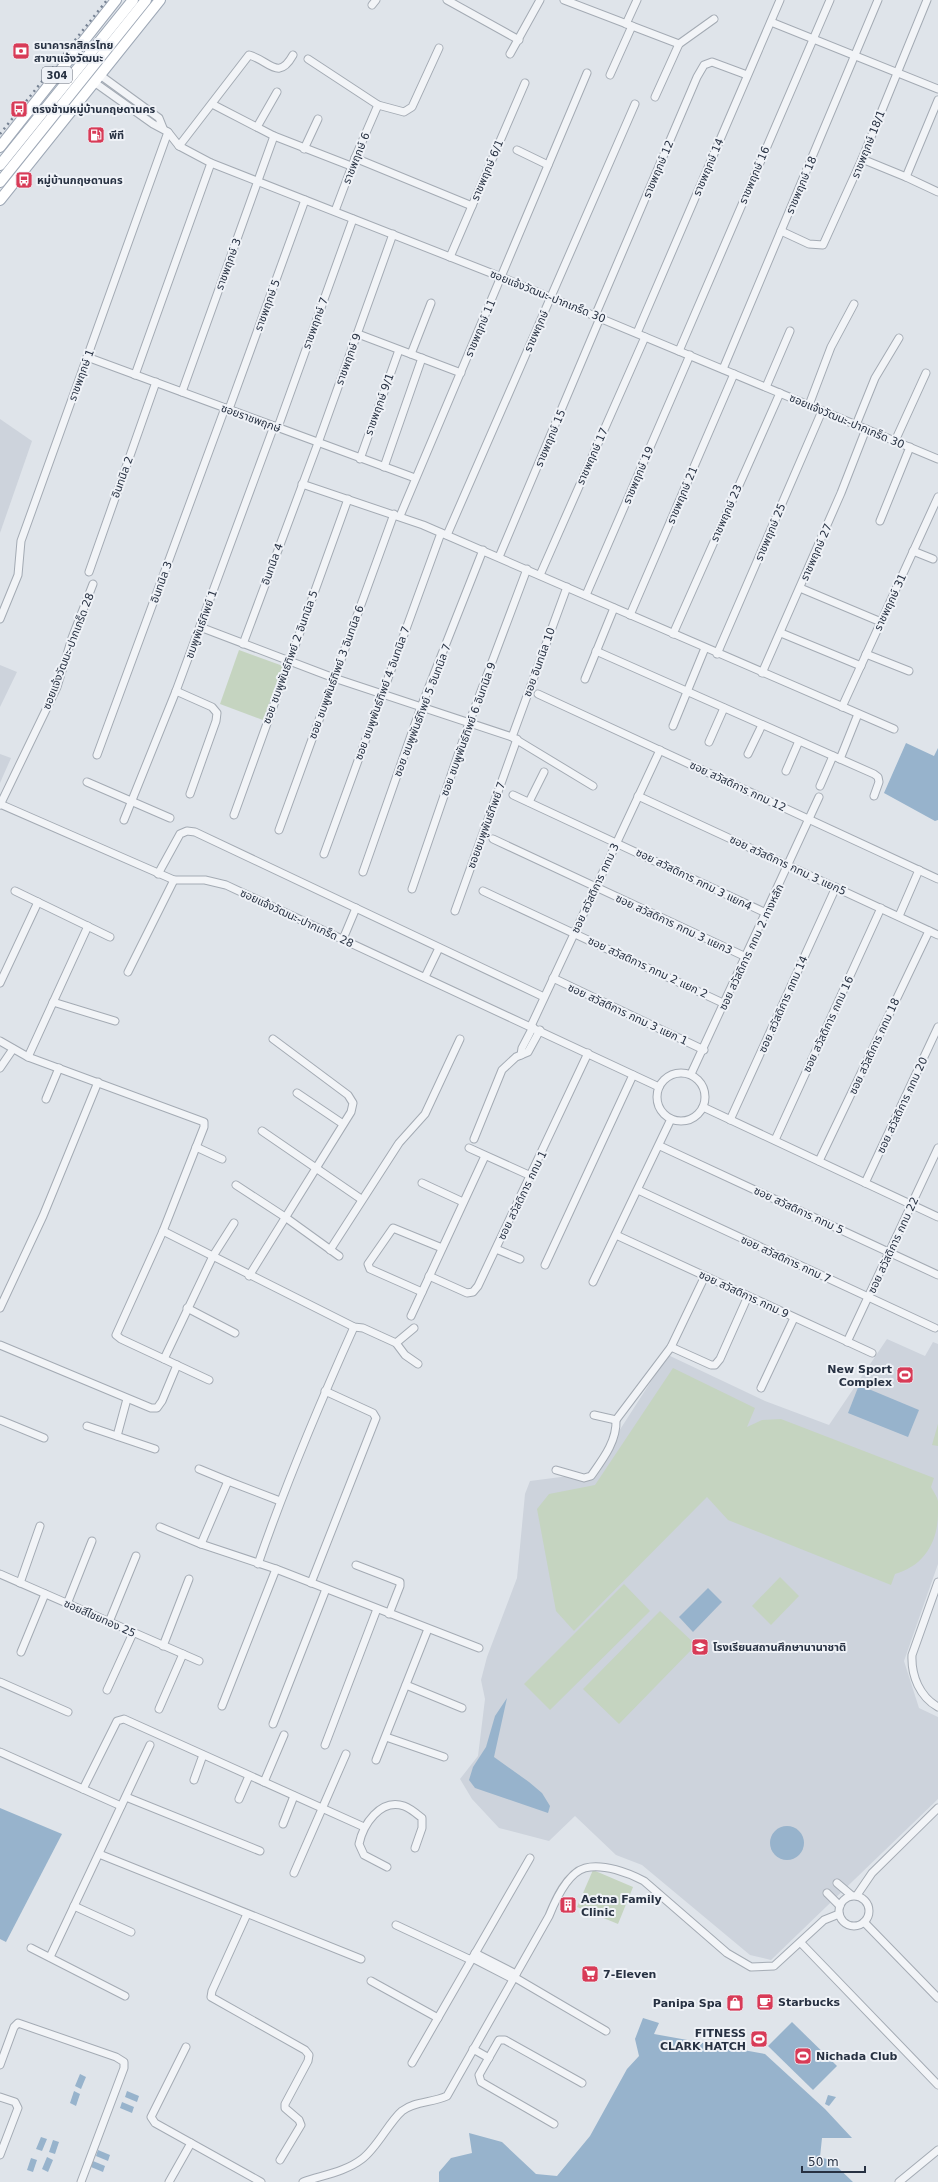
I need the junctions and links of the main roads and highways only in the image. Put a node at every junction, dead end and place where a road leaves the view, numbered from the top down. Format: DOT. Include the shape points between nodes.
graph roads {
  1 [pos="116,0"];
  2 [pos="133,0"];
  3 [pos="146,0"];
  4 [pos="160,0"];
  5 [pos="0,147"];
  6 [pos="0,165"];
  7 [pos="0,182"];
  8 [pos="0,200"];
  1 -- 5 [label="main road, 304"];
  2 -- 6 [label="main road"];
  3 -- 7 [label="main road"];
  4 -- 8 [label="main road"];
}
